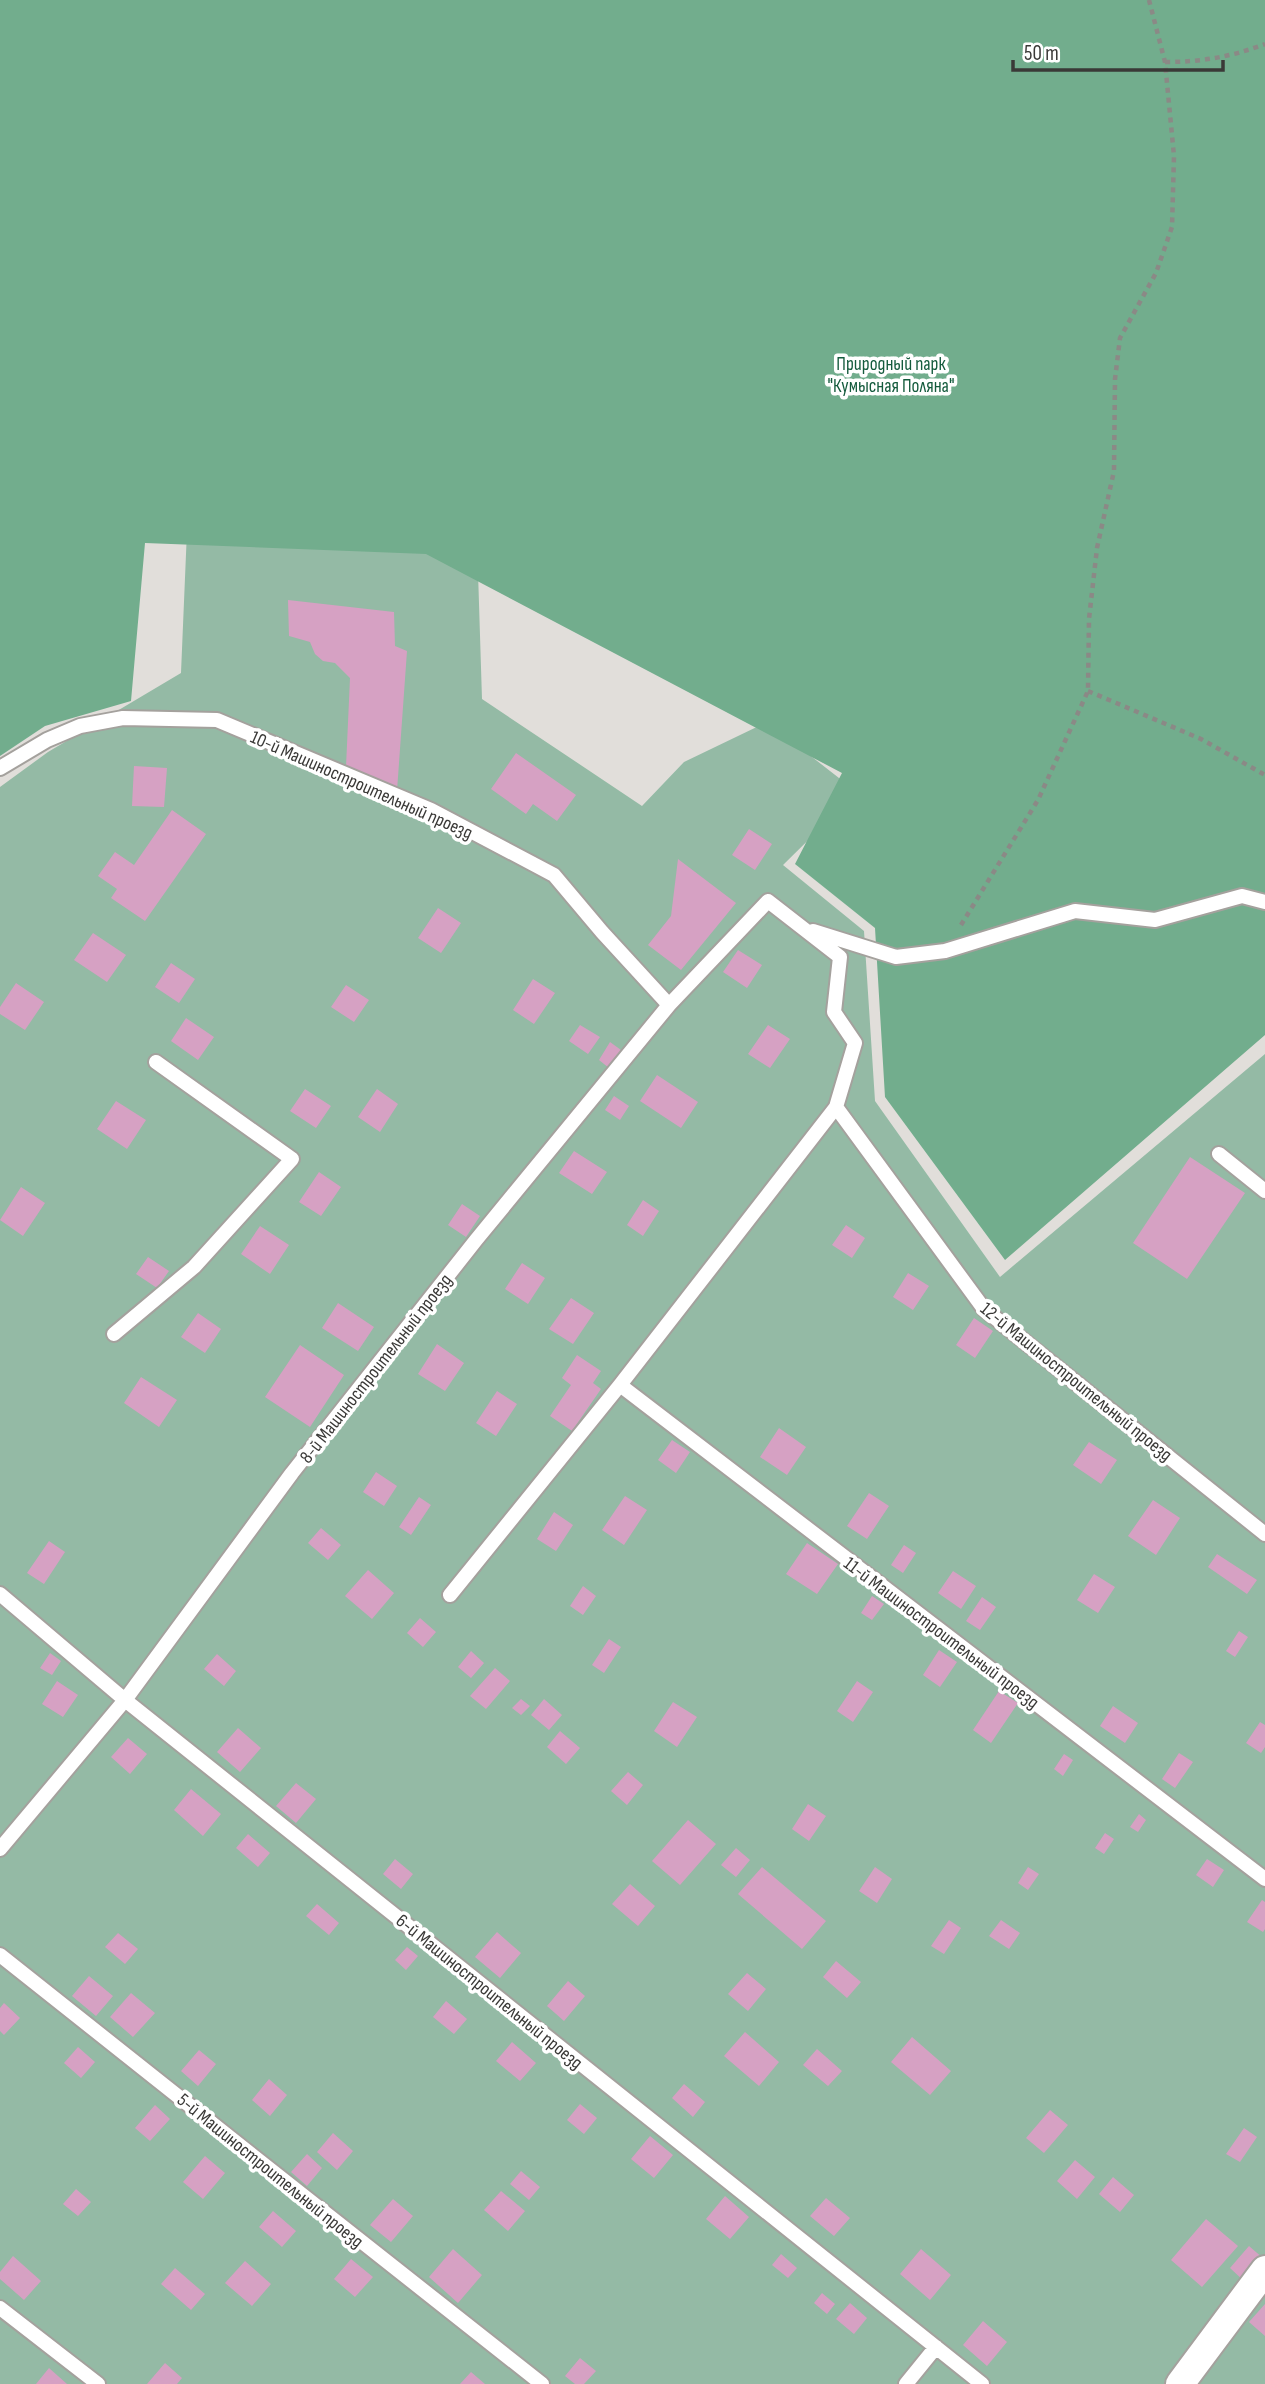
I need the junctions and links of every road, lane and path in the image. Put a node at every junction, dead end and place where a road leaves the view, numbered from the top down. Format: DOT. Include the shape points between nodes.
graph roads {
  1 [pos="1149,0"];
  2 [pos="1265,44"];
  3 [pos="1165,62"];
  4 [pos="1088,691"];
  5 [pos="0,768"];
  6 [pos="1265,775"];
  7 [pos="1265,902"];
  8 [pos="806,929"];
  9 [pos="945,951"];
  10 [pos="669,1005"];
  11 [pos="156,1062"];
  12 [pos="836,1107"];
  13 [pos="1219,1154"];
  14 [pos="1265,1191"];
  15 [pos="114,1334"];
  16 [pos="620,1385"];
  17 [pos="1265,1534"];
  18 [pos="0,1594"];
  19 [pos="450,1595"];
  20 [pos="125,1700"];
  21 [pos="0,1849"];
  22 [pos="1265,1879"];
  23 [pos="0,1955"];
  24 [pos="1265,2270"];
  25 [pos="0,2308"];
  26 [pos="936,2347"];
  27 [pos="98,2384"];
  28 [pos="542,2384"];
  29 [pos="906,2384"];
  30 [pos="982,2384"];
  31 [pos="1180,2384"];
  1 -- 3 [label="path"];
  2 -- 3 [label="path" via="1201,62"];
  3 -- 4 [label="path" via="1174,156 1172,227 1157,273 1120,338 1114,471 1095,560"];
  4 -- 6 [label="path" via="1201,739"];
  4 -- 9 [label="path" via="1038,800"];
  5 -- 10 [label="lane, 10-й Машиностроительный проезд" via="80,726 123,718 216,720 431,810 554,875"];
  7 -- 9 [label="lane" via="1242,896 1155,920 1075,911"];
  8 -- 9 [label="lane" via="896,957"];
  8 -- 10 [label="lane, 8-й Машиностроительный проезд" via="768,901"];
  8 -- 12 [label="lane" via="840,957 834,1012 855,1043"];
  10 -- 20 [label="lane, 8-й Машиностроительный проезд" via="292,1473"];
  11 -- 15 [label="lane" via="292,1159 194,1267"];
  12 -- 16 [label="lane"];
  12 -- 17 [label="lane, 12-й Машиностроительный проезд" via="985,1309"];
  13 -- 14 [label="lane"];
  16 -- 19 [label="lane"];
  16 -- 22 [label="lane, 11-й Машиностроительный проезд"];
  18 -- 20 [label="lane, 6-й Машиностроительный проезд"];
  20 -- 21 [label="lane, 8-й Машиностроительный проезд"];
  20 -- 26 [label="lane, 6-й Машиностроительный проезд"];
  23 -- 28 [label="lane, 5-й Машиностроительный проезд"];
  24 -- 31 [label="street"];
  25 -- 27 [label="lane"];
  26 -- 29 [label="lane"];
  26 -- 30 [label="lane, 6-й Машиностроительный проезд"];
}
